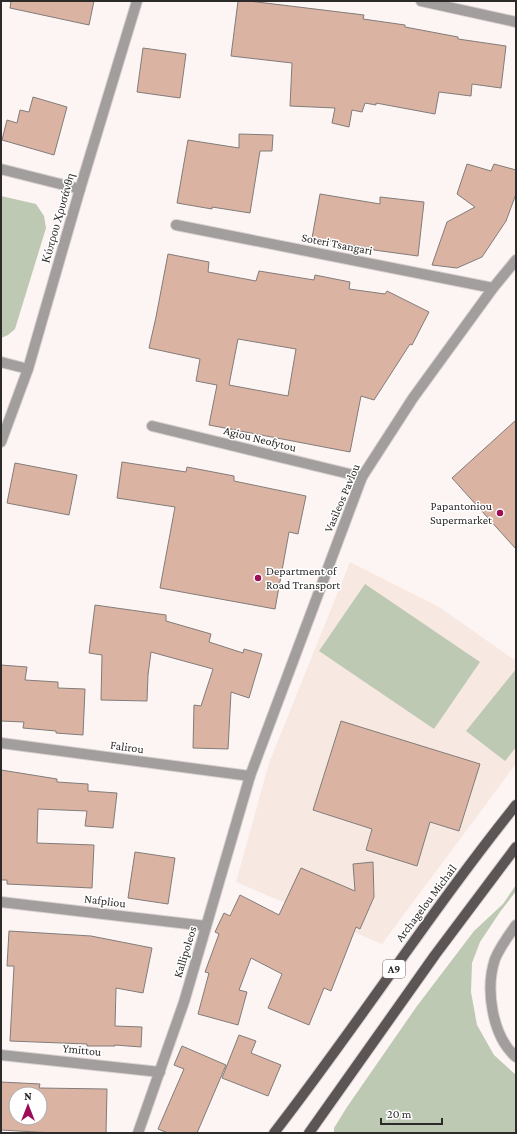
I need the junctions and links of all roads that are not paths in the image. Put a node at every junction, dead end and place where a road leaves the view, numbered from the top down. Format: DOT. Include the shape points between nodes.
graph roads {
  1 [pos="137,1"];
  2 [pos="421,1"];
  3 [pos="516,22"];
  4 [pos="1,169"];
  5 [pos="80,189"];
  6 [pos="176,225"];
  7 [pos="516,260"];
  8 [pos="493,288"];
  9 [pos="1,362"];
  10 [pos="28,369"];
  11 [pos="152,426"];
  12 [pos="1,442"];
  13 [pos="362,477"];
  14 [pos="1,743"];
  15 [pos="250,776"];
  16 [pos="516,805"];
  17 [pos="516,847"];
  18 [pos="1,902"];
  19 [pos="516,925"];
  20 [pos="206,926"];
  21 [pos="1,1055"];
  22 [pos="516,1057"];
  23 [pos="160,1072"];
  24 [pos="138,1133"];
  25 [pos="274,1133"];
  26 [pos="309,1133"];
  1 -- 5 [label="street, Κύπρου Χρυσάνθη"];
  2 -- 3 [label="street"];
  4 -- 5 [label="street"];
  5 -- 10 [label="street, Κύπρου Χρυσάνθη"];
  6 -- 8 [label="street, Soteri Tsangari"];
  7 -- 8 [label="street, Vasileos Pavlou"];
  8 -- 13 [label="street, Vasileos Pavlou" via="413,398"];
  9 -- 10 [label="street"];
  10 -- 12 [label="street, Κύπρου Χρυσάνθη"];
  11 -- 13 [label="street, Agiou Neofytou"];
  13 -- 15 [label="street, Vasileos Pavlou"];
  14 -- 15 [label="street, Falirou"];
  15 -- 20 [label="street, Kallipoleos"];
  16 -- 25 [label="main road, Archagelou Michail / A9"];
  17 -- 26 [label="main road, A9" via="435,955"];
  18 -- 20 [label="street, Nafpliou"];
  19 -- 22 [label="street" via="495,960 491,994 498,1030"];
  20 -- 23 [label="street, Kallipoleos"];
  21 -- 23 [label="street, Ymittou"];
  23 -- 24 [label="street, Kallipoleos"];
}
